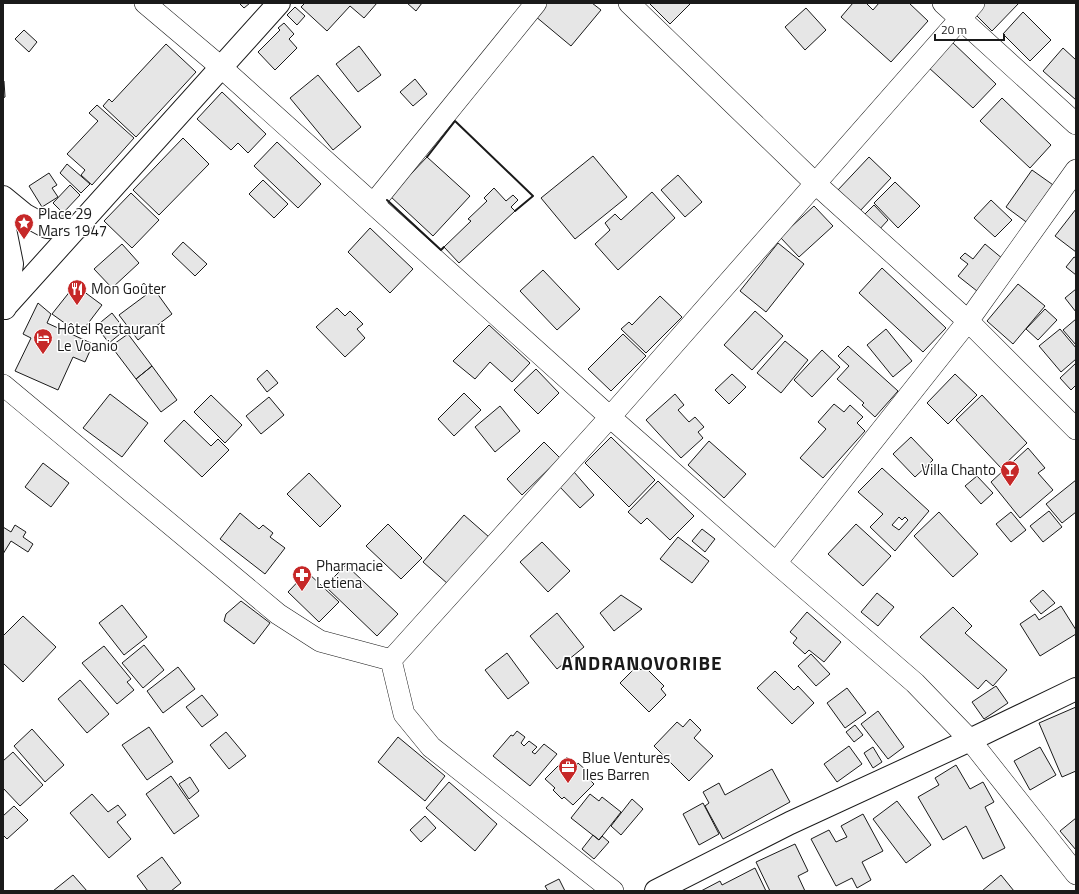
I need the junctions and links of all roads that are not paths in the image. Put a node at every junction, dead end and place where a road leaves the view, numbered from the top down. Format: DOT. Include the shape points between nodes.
graph roads {
  1 [pos="145,3"];
  2 [pos="279,3"];
  3 [pos="536,3"];
  4 [pos="629,3"];
  5 [pos="943,3"];
  6 [pos="967,11"];
  7 [pos="222,68"];
  8 [pos="1076,124"];
  9 [pos="1076,170"];
  10 [pos="816,184"];
  11 [pos="3,197"];
  12 [pos="373,204"];
  13 [pos="3,219"];
  14 [pos="77,228"];
  15 [pos="5,309"];
  16 [pos="968,321"];
  17 [pos="3,385"];
  18 [pos="610,417"];
  19 [pos="1076,429"];
  20 [pos="776,563"];
  21 [pos="391,660"];
  22 [pos="1076,689"];
  23 [pos="970,740"];
  24 [pos="1076,874"];
  25 [pos="613,891"];
  26 [pos="656,891"];
  1 -- 7 [label="street"];
  2 -- 7 [label="main road"];
  3 -- 12 [label="street"];
  4 -- 10 [label="street"];
  5 -- 6 [label="street"];
  6 -- 8 [label="street"];
  6 -- 10 [label="street"];
  7 -- 12 [label="street"];
  7 -- 14 [label="main road"];
  9 -- 16 [label="street"];
  10 -- 16 [label="street"];
  10 -- 18 [label="street"];
  11 -- 14 [label="main road" via="25,215 46,227"];
  12 -- 18 [label="street"];
  13 -- 15 [label="main road" via="12,264"];
  14 -- 15 [label="main road"];
  16 -- 19 [label="street"];
  16 -- 20 [label="street"];
  17 -- 21 [label="street" via="278,614 320,641"];
  18 -- 20 [label="street"];
  18 -- 21 [label="street"];
  20 -- 23 [label="street" via="915,683"];
  21 -- 25 [label="street" via="404,714 431,747"];
  22 -- 23 [label="main road"];
  23 -- 24 [label="street"];
  23 -- 26 [label="main road" via="790,823"];
}
